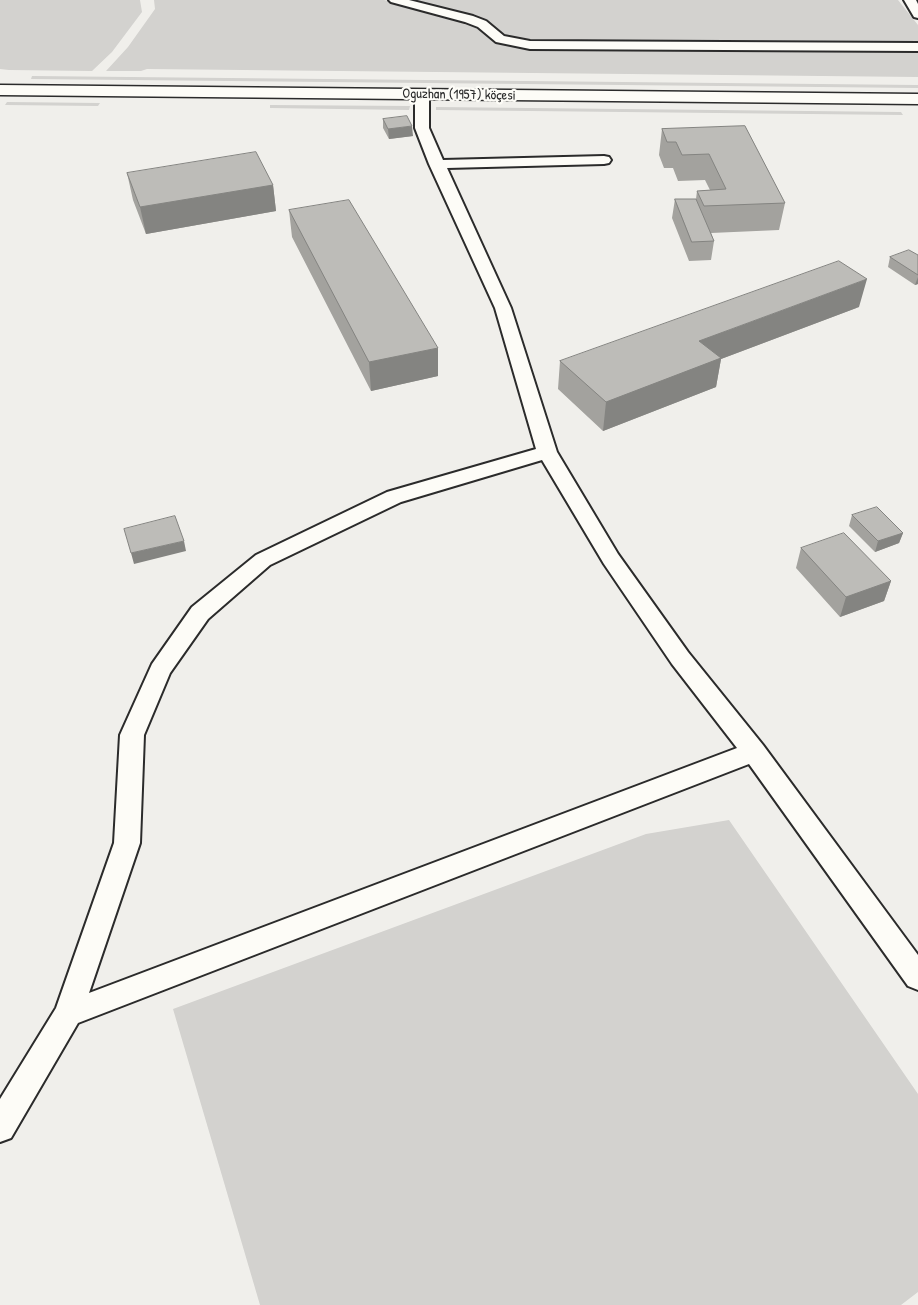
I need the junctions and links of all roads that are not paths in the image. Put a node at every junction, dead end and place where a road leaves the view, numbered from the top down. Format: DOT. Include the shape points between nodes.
graph roads {
  1 [pos="395,0"];
  2 [pos="910,0"];
  3 [pos="918,14"];
  4 [pos="918,47"];
  5 [pos="0,90"];
  6 [pos="422,94"];
  7 [pos="918,99"];
  8 [pos="604,160"];
  9 [pos="436,164"];
  10 [pos="547,452"];
  11 [pos="754,752"];
  12 [pos="918,977"];
  13 [pos="68,1014"];
  14 [pos="0,1127"];
  1 -- 4 [label="lane" via="469,19 482,24 500,39 530,45"];
  2 -- 3 [label="lane"];
  5 -- 6 [label="main road, Oguzhan (1957) köçesi"];
  6 -- 7 [label="main road, Oguzhan (1957) köçesi"];
  6 -- 9 [label="lane" via="422,128"];
  8 -- 9 [label="lane"];
  9 -- 10 [label="lane" via="503,308"];
  10 -- 11 [label="lane" via="611,559 680,658"];
  10 -- 13 [label="lane" via="394,497 263,560 200,613 160,670 132,735 127,843"];
  11 -- 12 [label="lane"];
  11 -- 13 [label="lane"];
  13 -- 14 [label="lane"];
}
